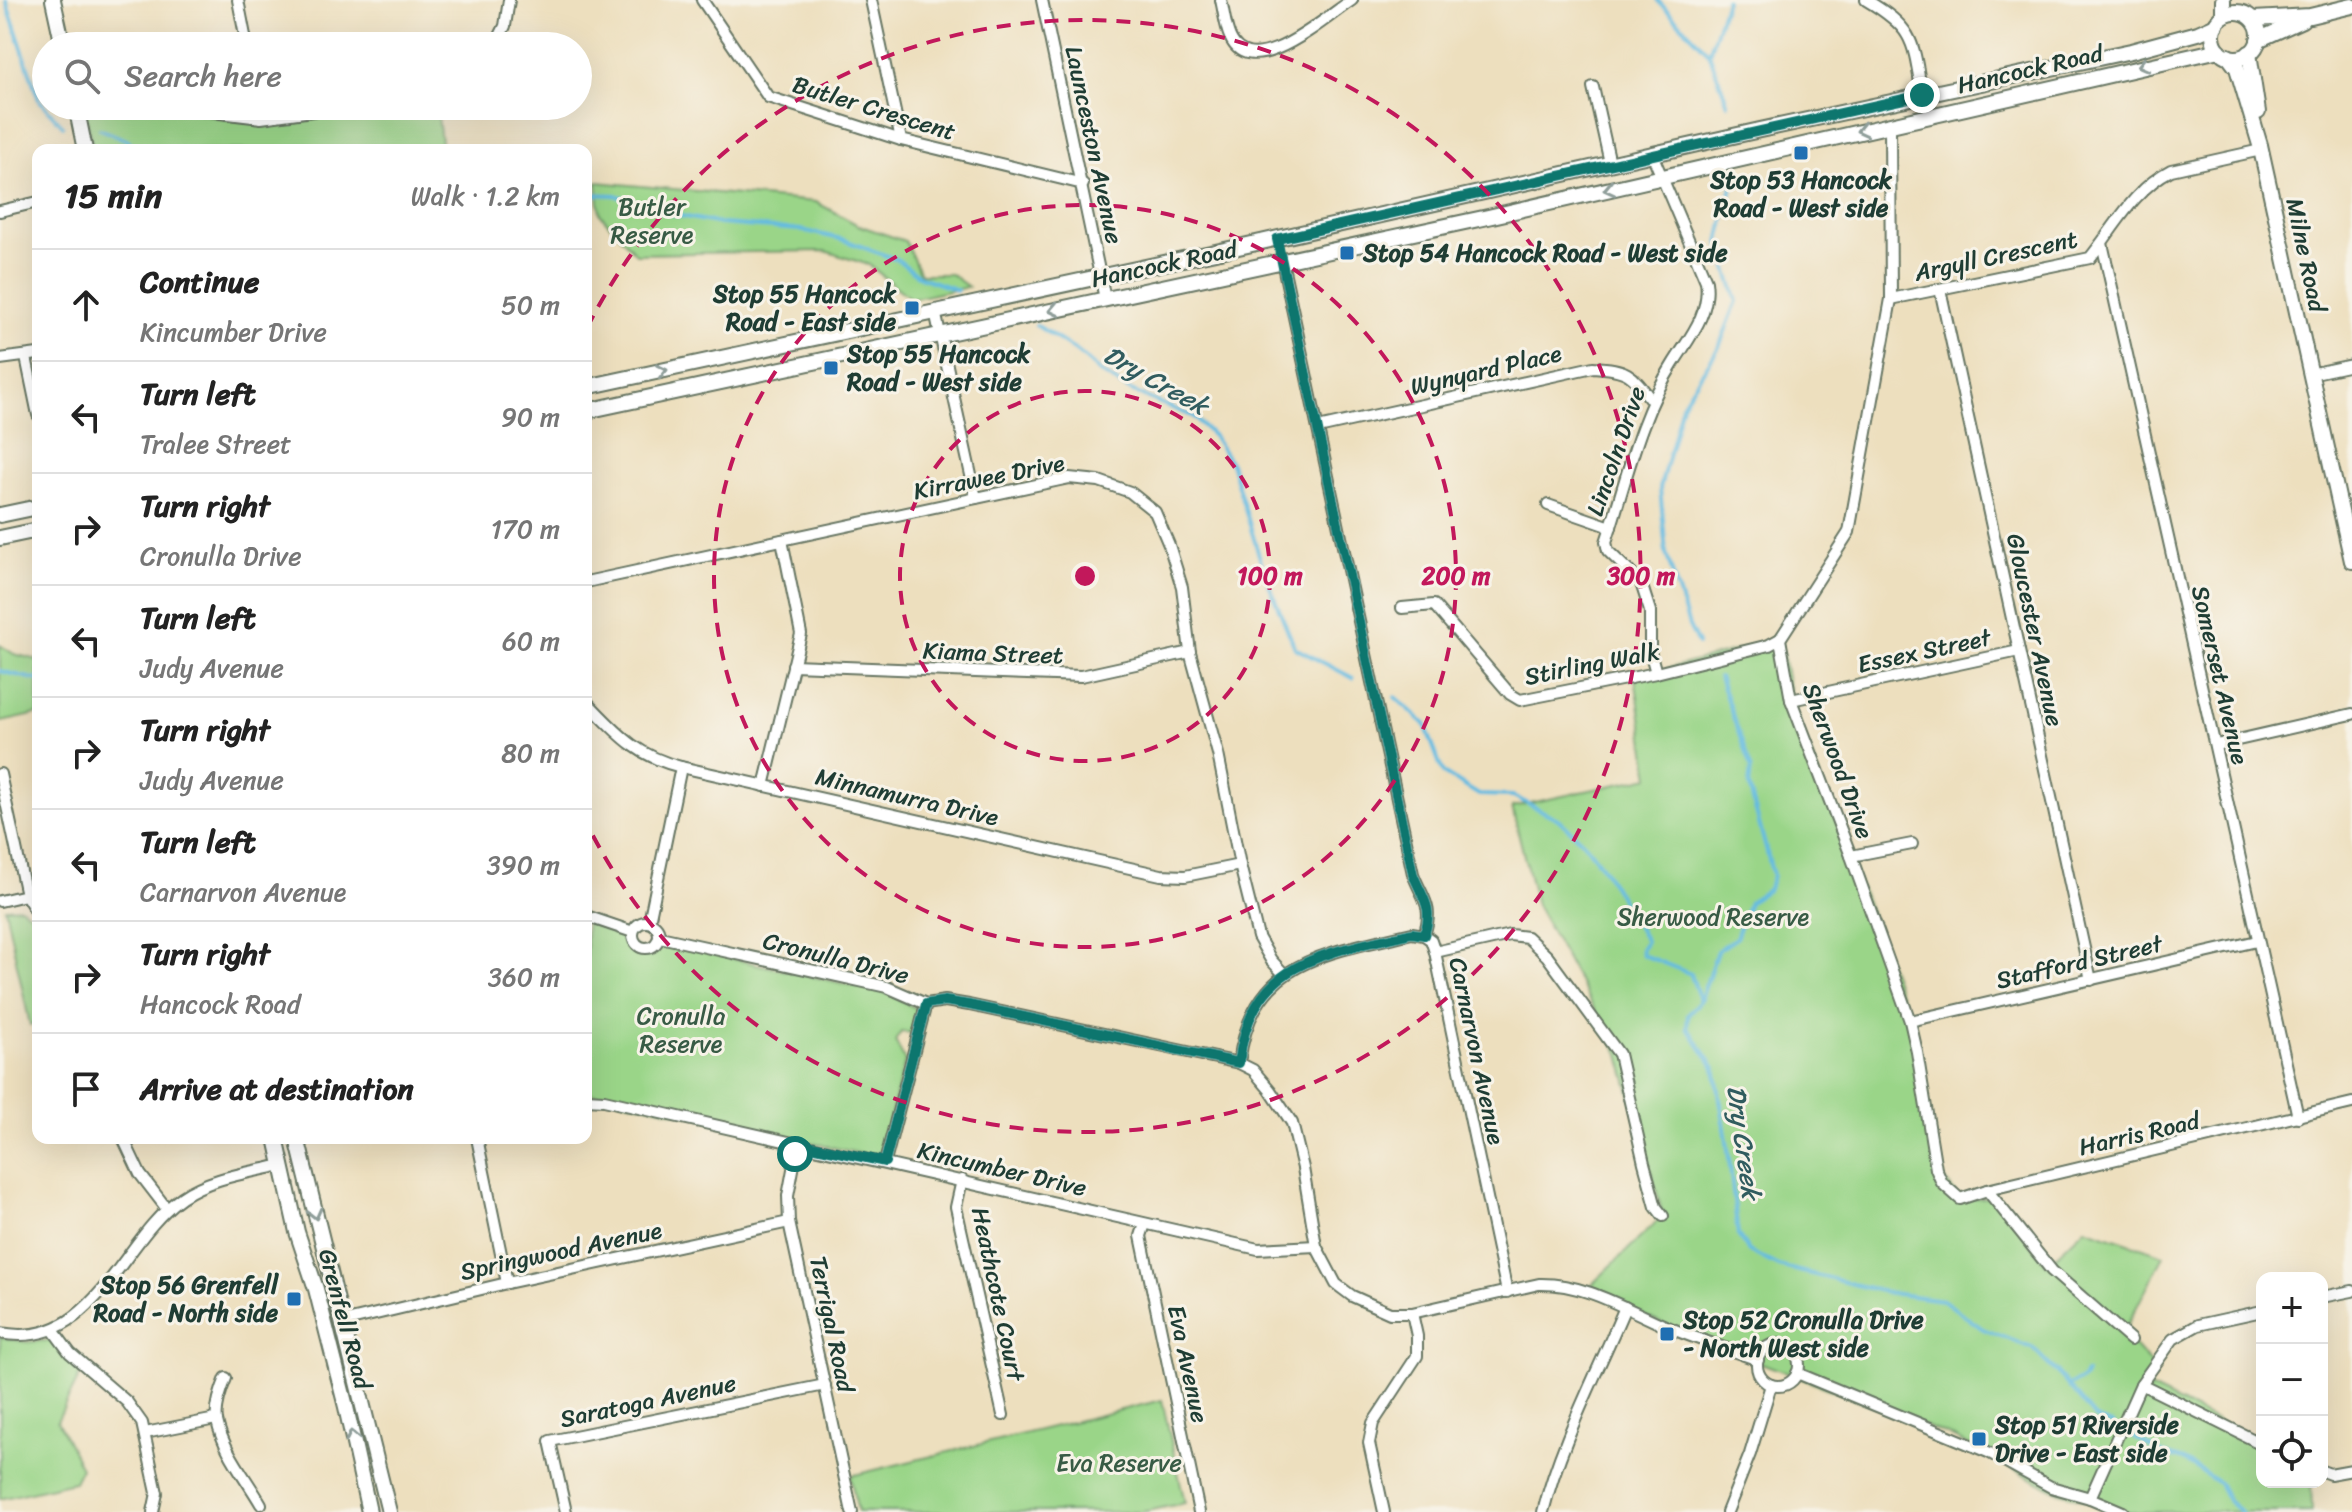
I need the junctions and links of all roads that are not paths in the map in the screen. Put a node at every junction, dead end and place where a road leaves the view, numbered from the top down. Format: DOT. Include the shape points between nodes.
graph roads {
  1 [pos="53,0"];
  2 [pos="238,0"];
  3 [pos="509,0"];
  4 [pos="702,0"];
  5 [pos="871,0"];
  6 [pos="1042,0"];
  7 [pos="1221,0"];
  8 [pos="1352,0"];
  9 [pos="1866,0"];
  10 [pos="2223,0"];
  11 [pos="2352,6"];
  12 [pos="2243,10"];
  13 [pos="2310,16"];
  14 [pos="2219,20"];
  15 [pos="60,32"];
  16 [pos="244,32"];
  17 [pos="502,32"];
  18 [pos="2258,40"];
  19 [pos="2224,53"];
  20 [pos="2249,53"];
  21 [pos="1593,87"];
  22 [pos="1922,95"];
  23 [pos="79,120"];
  24 [pos="1890,124"];
  25 [pos="901,140"];
  26 [pos="84,144"];
  27 [pos="2260,148"];
  28 [pos="1652,154"];
  29 [pos="1610,163"];
  30 [pos="1661,176"];
  31 [pos="1083,184"];
  32 [pos="32,203"];
  33 [pos="0,211"];
  34 [pos="1277,239"];
  35 [pos="2102,243"];
  36 [pos="1282,261"];
  37 [pos="1101,276"];
  38 [pos="1940,289"];
  39 [pos="1105,299"];
  40 [pos="1891,299"];
  41 [pos="935,311"];
  42 [pos="940,334"];
  43 [pos="32,356"];
  44 [pos="26,357"];
  45 [pos="0,359"];
  46 [pos="2352,365"];
  47 [pos="2310,374"];
  48 [pos="32,386"];
  49 [pos="592,386"];
  50 [pos="1651,400"];
  51 [pos="592,410"];
  52 [pos="1318,428"];
  53 [pos="976,498"];
  54 [pos="1548,505"];
  55 [pos="32,508"];
  56 [pos="0,515"];
  57 [pos="1611,527"];
  58 [pos="32,531"];
  59 [pos="0,538"];
  60 [pos="782,540"];
  61 [pos="2352,561"];
  62 [pos="592,581"];
  63 [pos="1402,608"];
  64 [pos="1780,639"];
  65 [pos="2019,651"];
  66 [pos="1190,652"];
  67 [pos="793,665"];
  68 [pos="1656,673"];
  69 [pos="1791,700"];
  70 [pos="592,707"];
  71 [pos="2352,714"];
  72 [pos="2216,745"];
  73 [pos="681,767"];
  74 [pos="0,774"];
  75 [pos="764,786"];
  76 [pos="1912,844"];
  77 [pos="1851,856"];
  78 [pos="1240,865"];
  79 [pos="26,895"];
  80 [pos="0,901"];
  81 [pos="32,905"];
  82 [pos="592,918"];
  83 [pos="649,922"];
  84 [pos="633,932"];
  85 [pos="1424,935"];
  86 [pos="660,937"];
  87 [pos="2257,941"];
  88 [pos="1435,952"];
  89 [pos="1283,973"];
  90 [pos="2091,980"];
  91 [pos="926,1004"];
  92 [pos="1910,1021"];
  93 [pos="1239,1063"];
  94 [pos="592,1099"];
  95 [pos="2352,1103"];
  96 [pos="2298,1117"];
  97 [pos="798,1143"];
  98 [pos="126,1144"];
  99 [pos="277,1144"];
  100 [pos="298,1144"];
  101 [pos="478,1144"];
  102 [pos="302,1161"];
  103 [pos="885,1162"];
  104 [pos="282,1165"];
  105 [pos="962,1180"];
  106 [pos="1942,1183"];
  107 [pos="1987,1190"];
  108 [pos="167,1209"];
  109 [pos="1663,1216"];
  110 [pos="789,1222"];
  111 [pos="1145,1224"];
  112 [pos="1316,1246"];
  113 [pos="507,1283"];
  114 [pos="2352,1291"];
  115 [pos="1507,1292"];
  116 [pos="2328,1296"];
  117 [pos="1625,1307"];
  118 [pos="2256,1312"];
  119 [pos="1412,1313"];
  120 [pos="342,1322"];
  121 [pos="53,1330"];
  122 [pos="0,1333"];
  123 [pos="2131,1340"];
  124 [pos="1758,1360"];
  125 [pos="1797,1373"];
  126 [pos="226,1378"];
  127 [pos="2141,1384"];
  128 [pos="825,1385"];
  129 [pos="1771,1385"];
  130 [pos="1003,1415"];
  131 [pos="216,1419"];
  132 [pos="145,1433"];
  133 [pos="2256,1441"];
  134 [pos="2352,1470"];
  135 [pos="2328,1473"];
  136 [pos="2090,1498"];
  137 [pos="261,1504"];
  138 [pos="153,1512"];
  139 [pos="369,1512"];
  140 [pos="389,1512"];
  141 [pos="566,1512"];
  142 [pos="852,1512"];
  143 [pos="1199,1512"];
  144 [pos="1384,1512"];
  145 [pos="1543,1512"];
  146 [pos="1727,1512"];
  147 [pos="2123,1512"];
  1 -- 15 [label="main road"];
  2 -- 16 [label="street"];
  3 -- 17 [label="street"];
  4 -- 25 [label="street, Butler Crescent" via="768,97"];
  5 -- 25 [label="street"];
  6 -- 31 [label="street, Launceston Avenue"];
  7 -- 8 [label="street" via="1230,38 1246,54 1259,56"];
  9 -- 22 [label="street" via="1895,18 1911,38"];
  10 -- 14 [label="main road"];
  11 -- 13 [label="main road"];
  12 -- 13 [label="main road"];
  12 -- 14 [label="main road"];
  12 -- 18 [label="main road" via="2258,29"];
  13 -- 18 [label="main road"];
  14 -- 19 [label="main road" via="2215,42"];
  14 -- 22 [label="main road, Hancock Road" via="2167,42"];
  18 -- 20 [label="main road"];
  19 -- 20 [label="main road"];
  19 -- 24 [label="main road, Hancock Road, one-way"];
  19 -- 27 [label="main road, Milne Road" via="2237,68"];
  20 -- 27 [label="main road, Milne Road"];
  21 -- 29 [label="street"];
  22 -- 28 [label="main road, Hancock Road"];
  23 -- 26 [label="main road"];
  24 -- 30 [label="main road, Hancock Road, one-way"];
  24 -- 40 [label="street"];
  25 -- 31 [label="street, Butler Crescent"];
  27 -- 35 [label="street, Argyll Crescent" via="2158,177"];
  27 -- 47 [label="main road, Milne Road"];
  28 -- 29 [label="main road, Hancock Road"];
  28 -- 30 [label="street, Lincoln Drive"];
  29 -- 34 [label="main road, Hancock Road"];
  30 -- 36 [label="main road, Hancock Road, one-way"];
  30 -- 50 [label="street, Lincoln Drive" via="1708,292 1701,319"];
  31 -- 37 [label="street, Launceston Avenue"];
  32 -- 33 [label="street"];
  34 -- 36 [label="main road"];
  34 -- 37 [label="main road, Hancock Road"];
  35 -- 38 [label="street, Argyll Crescent" via="2090,258"];
  35 -- 72 [label="street, Somerset Avenue"];
  36 -- 39 [label="main road, Hancock Road"];
  36 -- 52 [label="street, Carnarvon Avenue"];
  37 -- 39 [label="street, Launceston Avenue"];
  37 -- 41 [label="main road, Hancock Road"];
  38 -- 40 [label="street, Argyll Crescent"];
  38 -- 65 [label="street, Gloucester Avenue"];
  39 -- 42 [label="main road, Hancock Road, one-way"];
  40 -- 64 [label="street" via="1849,532"];
  41 -- 42 [label="street"];
  49 -- 41 [label="main road, Hancock Road, one-way"];
  42 -- 51 [label="main road, Hancock Road"];
  42 -- 53 [label="street"];
  43 -- 44 [label="street"];
  44 -- 45 [label="street"];
  44 -- 48 [label="street"];
  46 -- 47 [label="street"];
  47 -- 61 [label="main road, Milne Road"];
  50 -- 52 [label="street, Wynyard Place" via="1635,377 1593,367"];
  50 -- 57 [label="street, Lincoln Drive"];
  52 -- 85 [label="street, Carnarvon Avenue" via="1413,874 1427,901"];
  53 -- 60 [label="street, Kirrawee Drive"];
  53 -- 66 [label="street, Kirrawee Drive" via="1069,478 1130,492 1155,512 1169,545 1182,587"];
  54 -- 57 [label="street"];
  55 -- 56 [label="main road"];
  57 -- 68 [label="street, Lincoln Drive" via="1608,551 1641,583 1646,597"];
  58 -- 59 [label="main road"];
  60 -- 62 [label="street, Kirrawee Drive"];
  60 -- 67 [label="street" via="801,634"];
  63 -- 68 [label="street, Stirling Walk" via="1434,605 1520,700"];
  64 -- 68 [label="street, Stirling Walk"];
  64 -- 69 [label="street, Sherwood Drive"];
  65 -- 69 [label="street, Essex Street"];
  65 -- 90 [label="street, Gloucester Avenue"];
  66 -- 67 [label="street, Kiama Street" via="1081,676"];
  66 -- 78 [label="street, Kirrawee Drive"];
  67 -- 75 [label="street"];
  69 -- 77 [label="street, Sherwood Drive"];
  70 -- 73 [label="street, Minnamurra Drive" via="636,750"];
  71 -- 72 [label="street"];
  72 -- 87 [label="street, Somerset Avenue"];
  73 -- 75 [label="street, Minnamurra Drive"];
  73 -- 83 [label="street"];
  74 -- 79 [label="street"];
  75 -- 78 [label="street, Minnamurra Drive" via="1161,875 1185,876"];
  76 -- 77 [label="street"];
  77 -- 92 [label="street, Sherwood Drive"];
  78 -- 89 [label="street, Kirrawee Drive" via="1258,937"];
  79 -- 80 [label="street"];
  79 -- 81 [label="street"];
  82 -- 84 [label="street"];
  83 -- 84 [label="street"];
  83 -- 86 [label="street"];
  84 -- 86 [label="street" via="637,945 644,948"];
  85 -- 88 [label="street, Carnarvon Avenue"];
  85 -- 89 [label="street" via="1412,933 1340,951"];
  86 -- 91 [label="street, Cronulla Drive" via="887,987"];
  87 -- 90 [label="street, Stafford Street"];
  87 -- 96 [label="street, Somerset Avenue"];
  88 -- 109 [label="street" via="1510,935 1527,937 1547,956 1619,1054 1648,1178"];
  88 -- 115 [label="street, Carnarvon Avenue"];
  89 -- 93 [label="street" via="1245,1028"];
  90 -- 92 [label="street, Stafford Street"];
  91 -- 93 [label="street, Cronulla Drive" via="969,1005"];
  91 -- 103 [label="street"];
  92 -- 106 [label="street, Sherwood Drive"];
  93 -- 112 [label="street, Cronulla Drive" via="1253,1070 1292,1123"];
  94 -- 97 [label="street, Kincumber Drive"];
  95 -- 96 [label="street, Harris Road"];
  96 -- 107 [label="street, Harris Road"];
  97 -- 103 [label="street, Kincumber Drive"];
  97 -- 110 [label="street, Terrigal Road"];
  98 -- 108 [label="street" via="140,1174"];
  99 -- 104 [label="main road, Grenfell Road"];
  100 -- 102 [label="main road, Grenfell Road"];
  101 -- 113 [label="street"];
  102 -- 104 [label="main road"];
  102 -- 120 [label="main road, Grenfell Road, one-way"];
  103 -- 105 [label="street, Kincumber Drive"];
  104 -- 108 [label="street" via="200,1186"];
  139 -- 104 [label="main road, Grenfell Road, one-way"];
  105 -- 111 [label="street, Kincumber Drive"];
  105 -- 130 [label="street, Heathcote Court" via="956,1207"];
  106 -- 107 [label="street, Harris Road" via="1960,1199"];
  107 -- 123 [label="street" via="2052,1271"];
  108 -- 121 [label="street" via="84,1311"];
  110 -- 113 [label="street, Springwood Avenue"];
  110 -- 128 [label="street, Terrigal Road"];
  111 -- 112 [label="street, Kincumber Drive" via="1258,1249"];
  111 -- 143 [label="street, Eva Avenue" via="1141,1236"];
  112 -- 119 [label="street, Cronulla Drive" via="1336,1284 1352,1296 1390,1313"];
  113 -- 120 [label="street, Springwood Avenue"];
  114 -- 116 [label="street"];
  115 -- 117 [label="street" via="1556,1284"];
  115 -- 119 [label="street"];
  117 -- 124 [label="street"];
  117 -- 145 [label="street"];
  118 -- 127 [label="street" via="2198,1325 2173,1339"];
  119 -- 144 [label="street" via="1417,1356 1373,1423 1369,1443"];
  120 -- 140 [label="main road, Grenfell Road"];
  121 -- 122 [label="street"];
  121 -- 132 [label="street" via="70,1353 127,1402"];
  124 -- 125 [label="street" via="1766,1347 1781,1344 1798,1358"];
  124 -- 129 [label="street" via="1761,1378"];
  125 -- 129 [label="street" via="1789,1383"];
  125 -- 136 [label="street" via="1988,1452 2051,1487"];
  126 -- 131 [label="street"];
  127 -- 133 [label="street"];
  127 -- 136 [label="street"];
  128 -- 141 [label="street, Saratoga Avenue" via="550,1441"];
  128 -- 142 [label="street, Terrigal Road"];
  129 -- 146 [label="street"];
  131 -- 132 [label="street"];
  131 -- 137 [label="street"];
  132 -- 138 [label="street" via="157,1493"];
  134 -- 135 [label="street"];
  136 -- 147 [label="street"];
}
